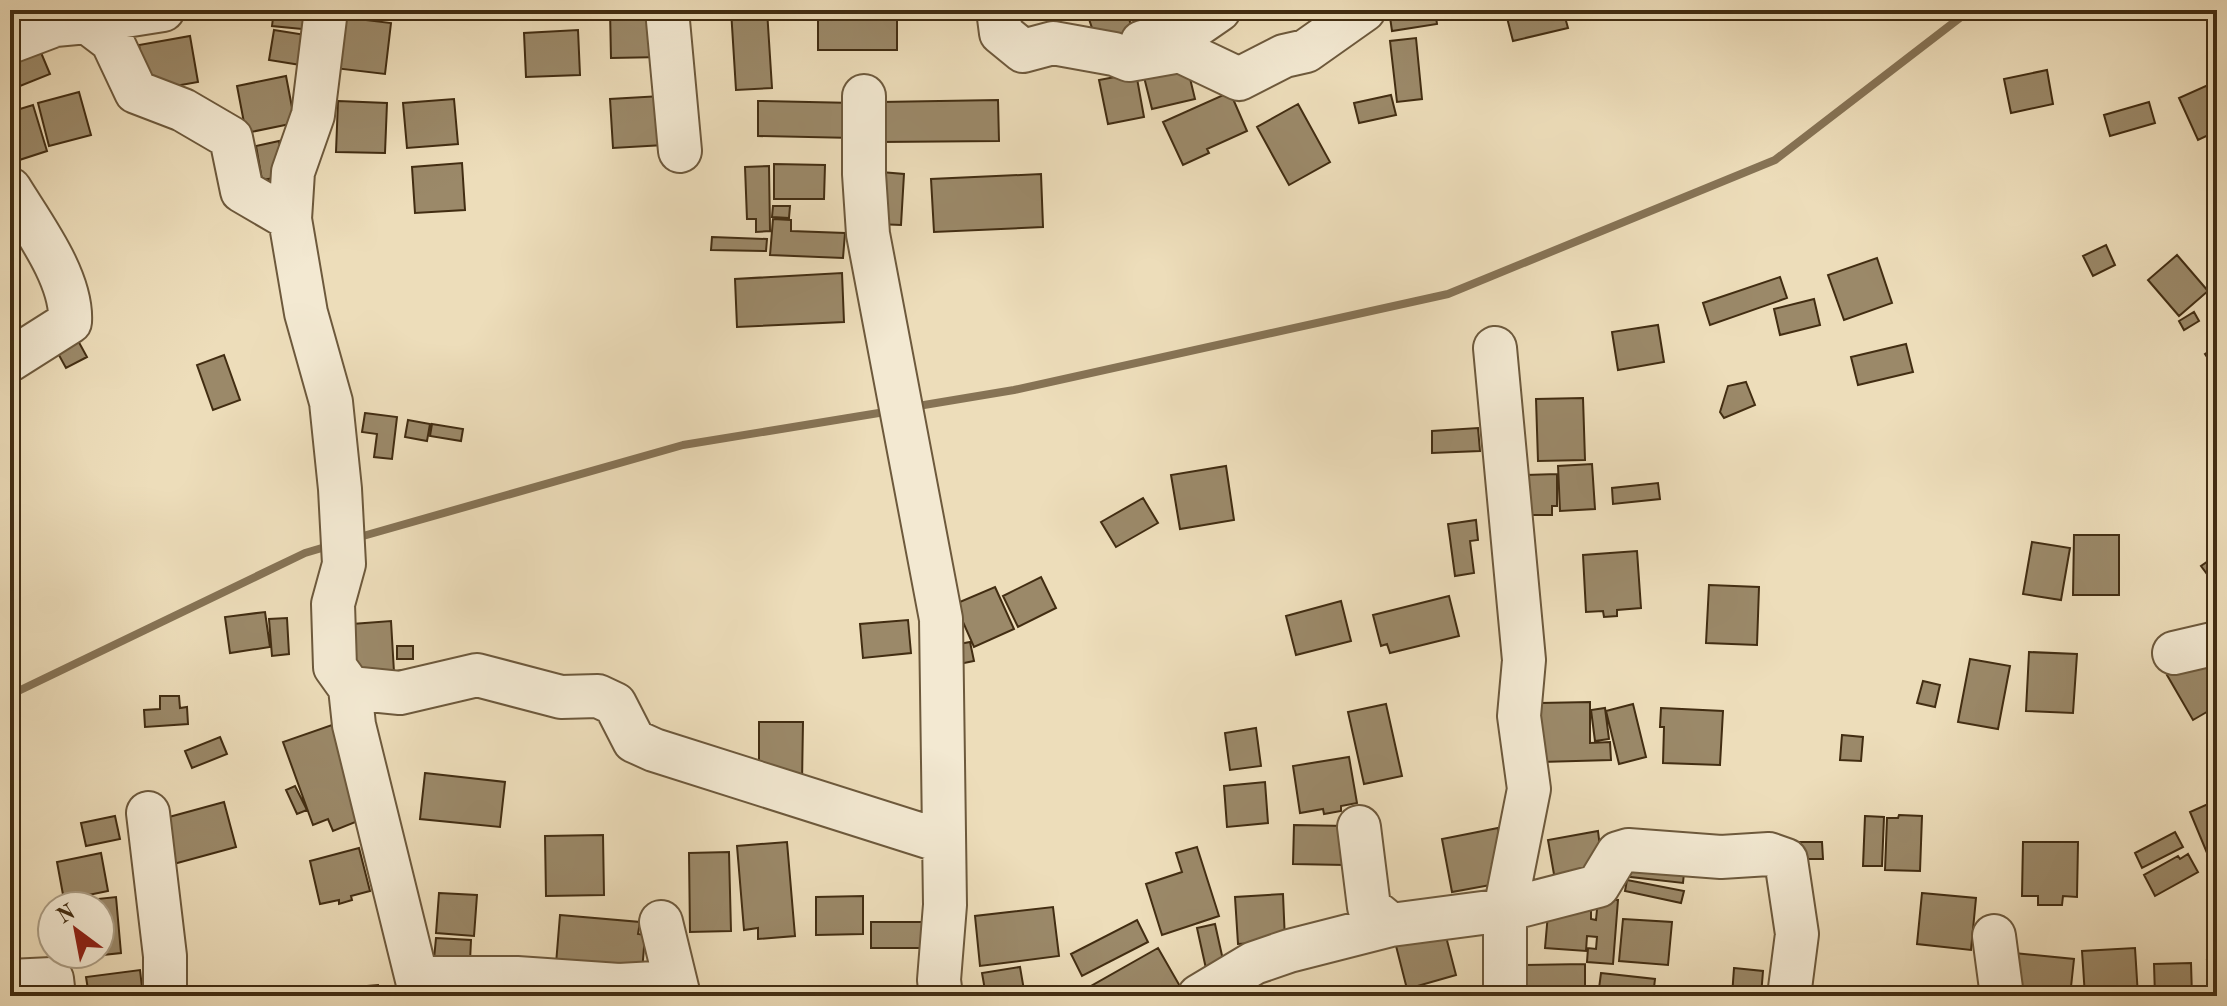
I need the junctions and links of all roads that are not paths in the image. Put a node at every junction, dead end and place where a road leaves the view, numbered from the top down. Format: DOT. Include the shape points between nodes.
graph roads {
  1 [pos="326,10"];
  2 [pos="667,10"];
  3 [pos="998,10"];
  4 [pos="1219,10"];
  5 [pos="1364,10"];
  6 [pos="144,12"];
  7 [pos="87,22"];
  8 [pos="10,42"];
  9 [pos="1090,51"];
  10 [pos="864,96"];
  11 [pos="680,151"];
  12 [pos="10,189"];
  13 [pos="290,219"];
  14 [pos="1495,348"];
  15 [pos="10,360"];
  16 [pos="2217,643"];
  17 [pos="2174,653"];
  18 [pos="350,688"];
  19 [pos="148,813"];
  20 [pos="1359,827"];
  21 [pos="944,842"];
  22 [pos="1505,910"];
  23 [pos="661,922"];
  24 [pos="1391,925"];
  25 [pos="1994,936"];
  26 [pos="10,981"];
  27 [pos="419,987"];
  28 [pos="677,989"];
  29 [pos="54,996"];
  30 [pos="165,996"];
  31 [pos="941,996"];
  32 [pos="1199,996"];
  33 [pos="1505,996"];
  34 [pos="1789,996"];
  35 [pos="2002,996"];
  1 -- 13 [label="street" via="313,115 293,172"];
  2 -- 11 [label="street"];
  3 -- 9 [label="street" via="1001,33 1023,51 1053,43"];
  4 -- 9 [label="street" via="1190,30 1119,50"];
  5 -- 9 [label="street" via="1306,51 1239,79 1180,51 1129,60"];
  6 -- 7 [label="street"];
  7 -- 8 [label="street" via="55,25"];
  7 -- 13 [label="street" via="112,41 136,92 183,110 231,138 242,191"];
  10 -- 21 [label="street" via="868,234 941,619"];
  12 -- 15 [label="street" via="49,254 71,306 70,322"];
  13 -- 18 [label="street" via="306,313 331,402 344,564 333,604 335,667"];
  14 -- 22 [label="street" via="1524,660 1519,716 1529,789"];
  16 -- 17 [label="street"];
  18 -- 21 [label="street" via="400,693 477,675 561,697 598,696 615,704 634,741 654,750"];
  18 -- 27 [label="street" via="354,725"];
  19 -- 30 [label="street"];
  20 -- 24 [label="street" via="1369,907"];
  21 -- 31 [label="street"];
  22 -- 24 [label="street"];
  22 -- 33 [label="street"];
  22 -- 34 [label="street" via="1598,886 1618,853 1628,850 1721,857 1769,854 1786,860 1797,934"];
  23 -- 28 [label="street"];
  24 -- 32 [label="street" via="1254,963"];
  25 -- 35 [label="street"];
  26 -- 29 [label="street" via="52,979"];
  27 -- 28 [label="street" via="517,978"];
}
